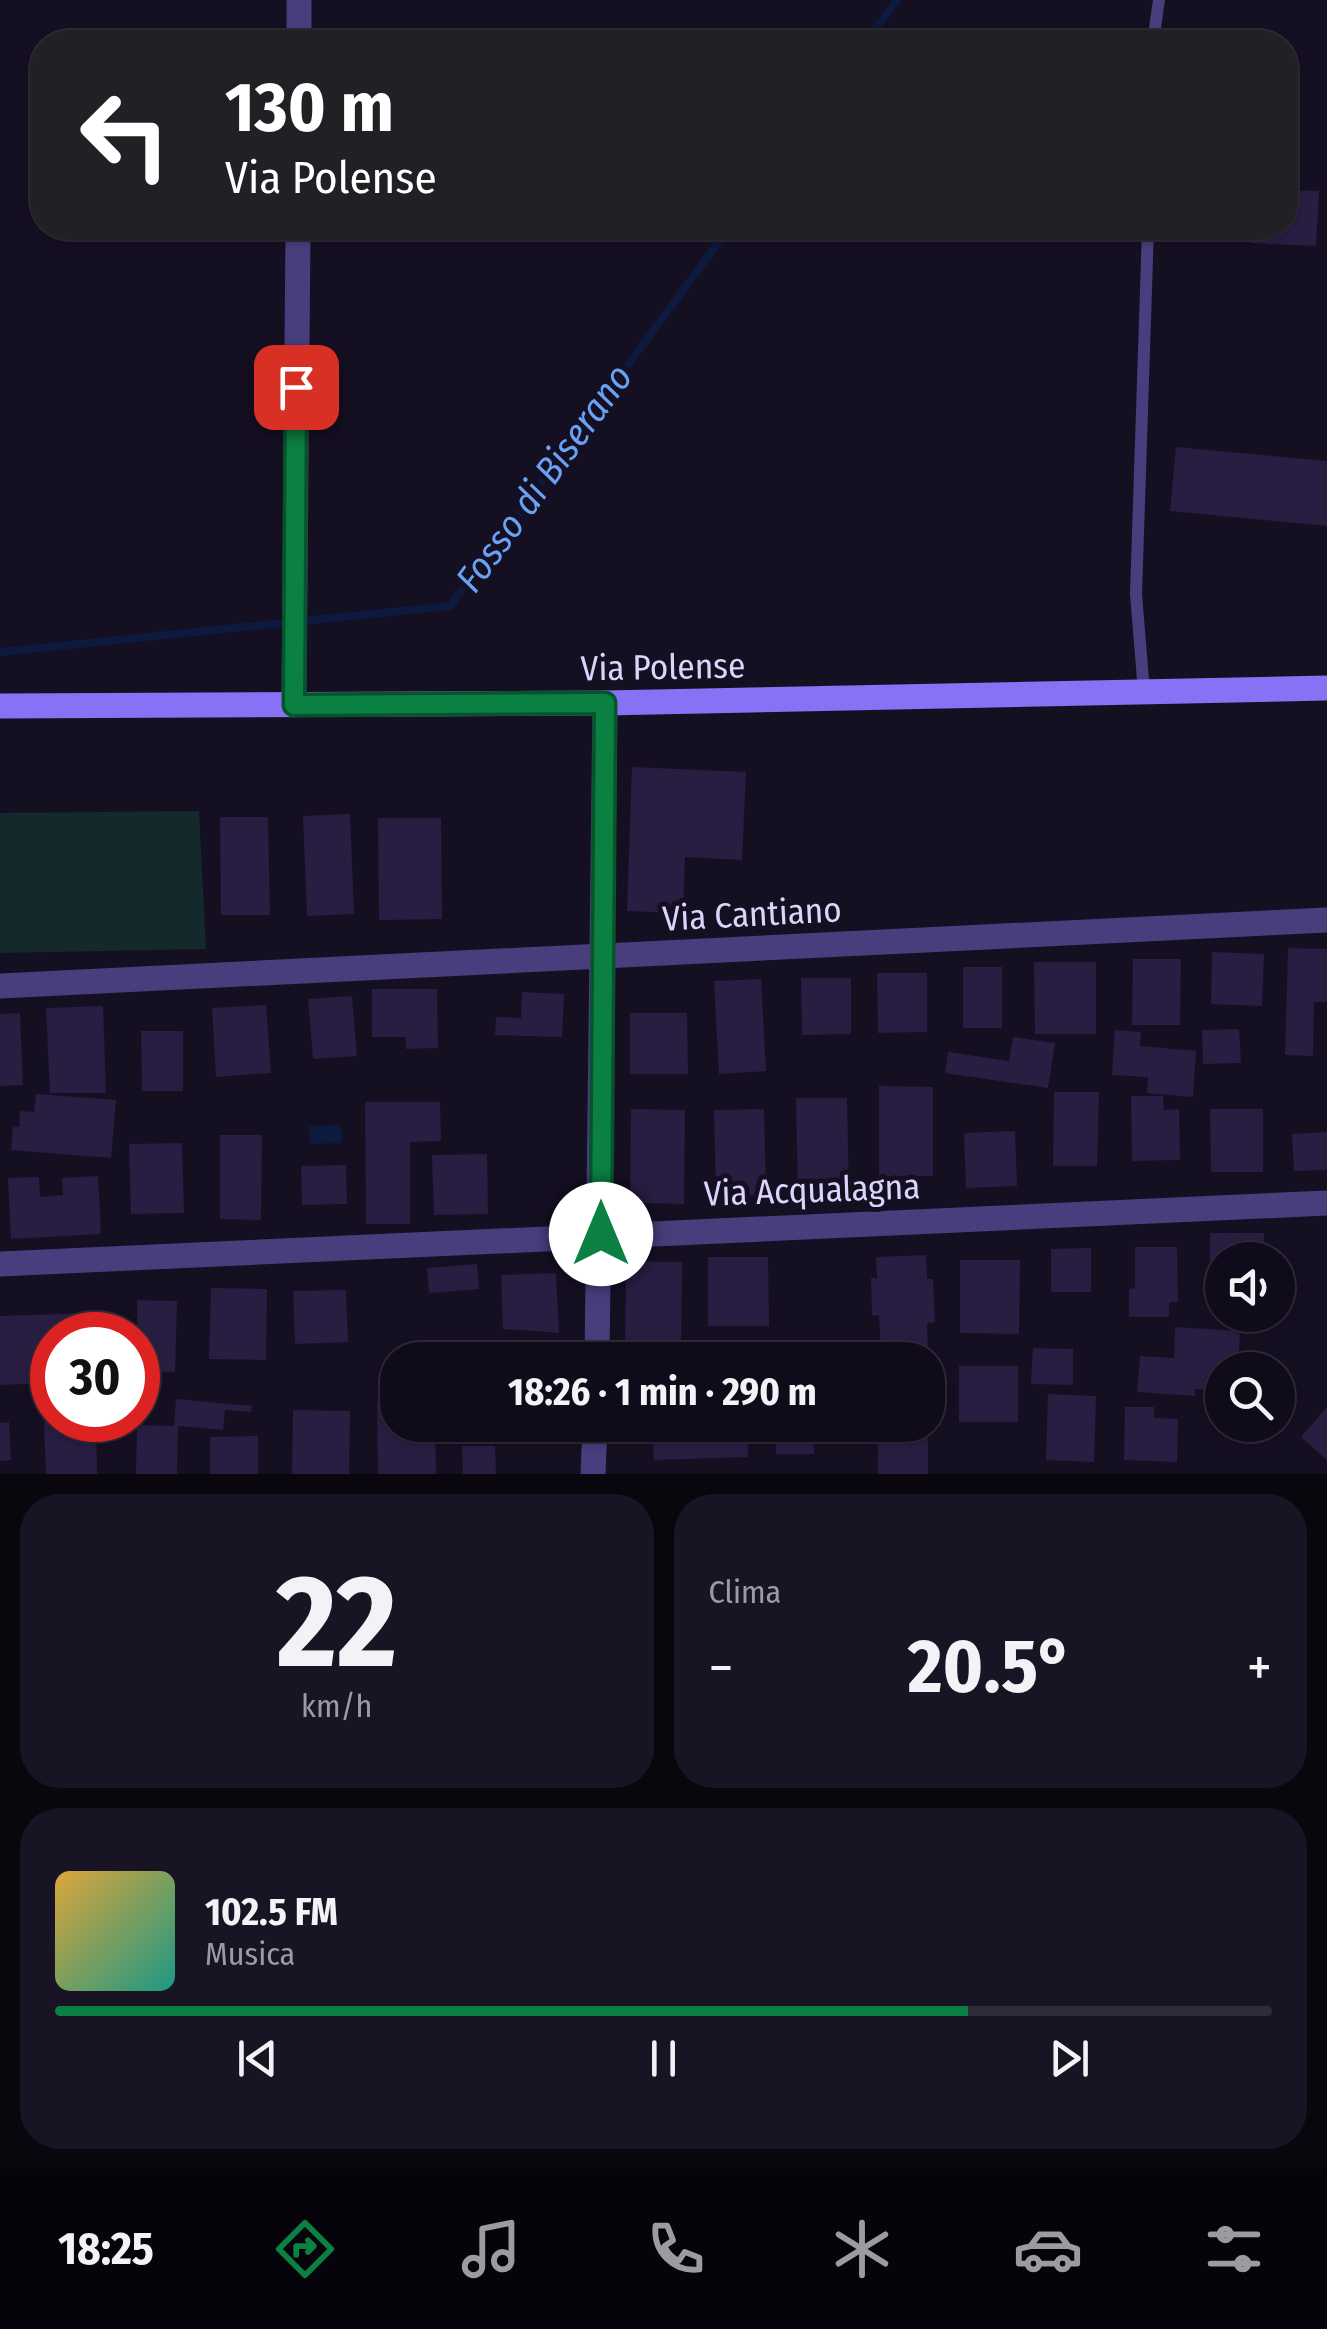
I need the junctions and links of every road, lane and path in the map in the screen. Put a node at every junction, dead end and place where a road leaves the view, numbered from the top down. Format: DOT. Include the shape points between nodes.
graph roads {
  1 [pos="299,0"];
  2 [pos="1159,0"];
  3 [pos="299,30"];
  4 [pos="1155,30"];
  5 [pos="298,240"];
  6 [pos="1148,240"];
  7 [pos="1327,688"];
  8 [pos="1144,692"];
  9 [pos="605,703"];
  10 [pos="294,705"];
  11 [pos="0,706"];
  12 [pos="1327,920"];
  13 [pos="601,956"];
  14 [pos="0,986"];
  15 [pos="1327,1202"];
  16 [pos="601,1234"];
  17 [pos="0,1264"];
  18 [pos="598,1342"];
  19 [pos="594,1442"];
  20 [pos="593,1474"];
  1 -- 3 [label="street"];
  2 -- 4 [label="lane"];
  5 -- 10 [label="street"];
  6 -- 8 [label="lane" via="1136,594"];
  7 -- 8 [label="main road, Via Polense"];
  8 -- 9 [label="main road, Via Polense"];
  9 -- 10 [label="main road, Via Polense"];
  9 -- 13 [label="street"];
  10 -- 11 [label="main road, Via Polense"];
  12 -- 13 [label="street, Via Cantiano"];
  13 -- 14 [label="street, Via Cantiano"];
  13 -- 16 [label="street"];
  15 -- 16 [label="street, Via Acqualagna"];
  16 -- 17 [label="street, Via Acqualagna"];
  16 -- 18 [label="street"];
  19 -- 20 [label="street"];
}
